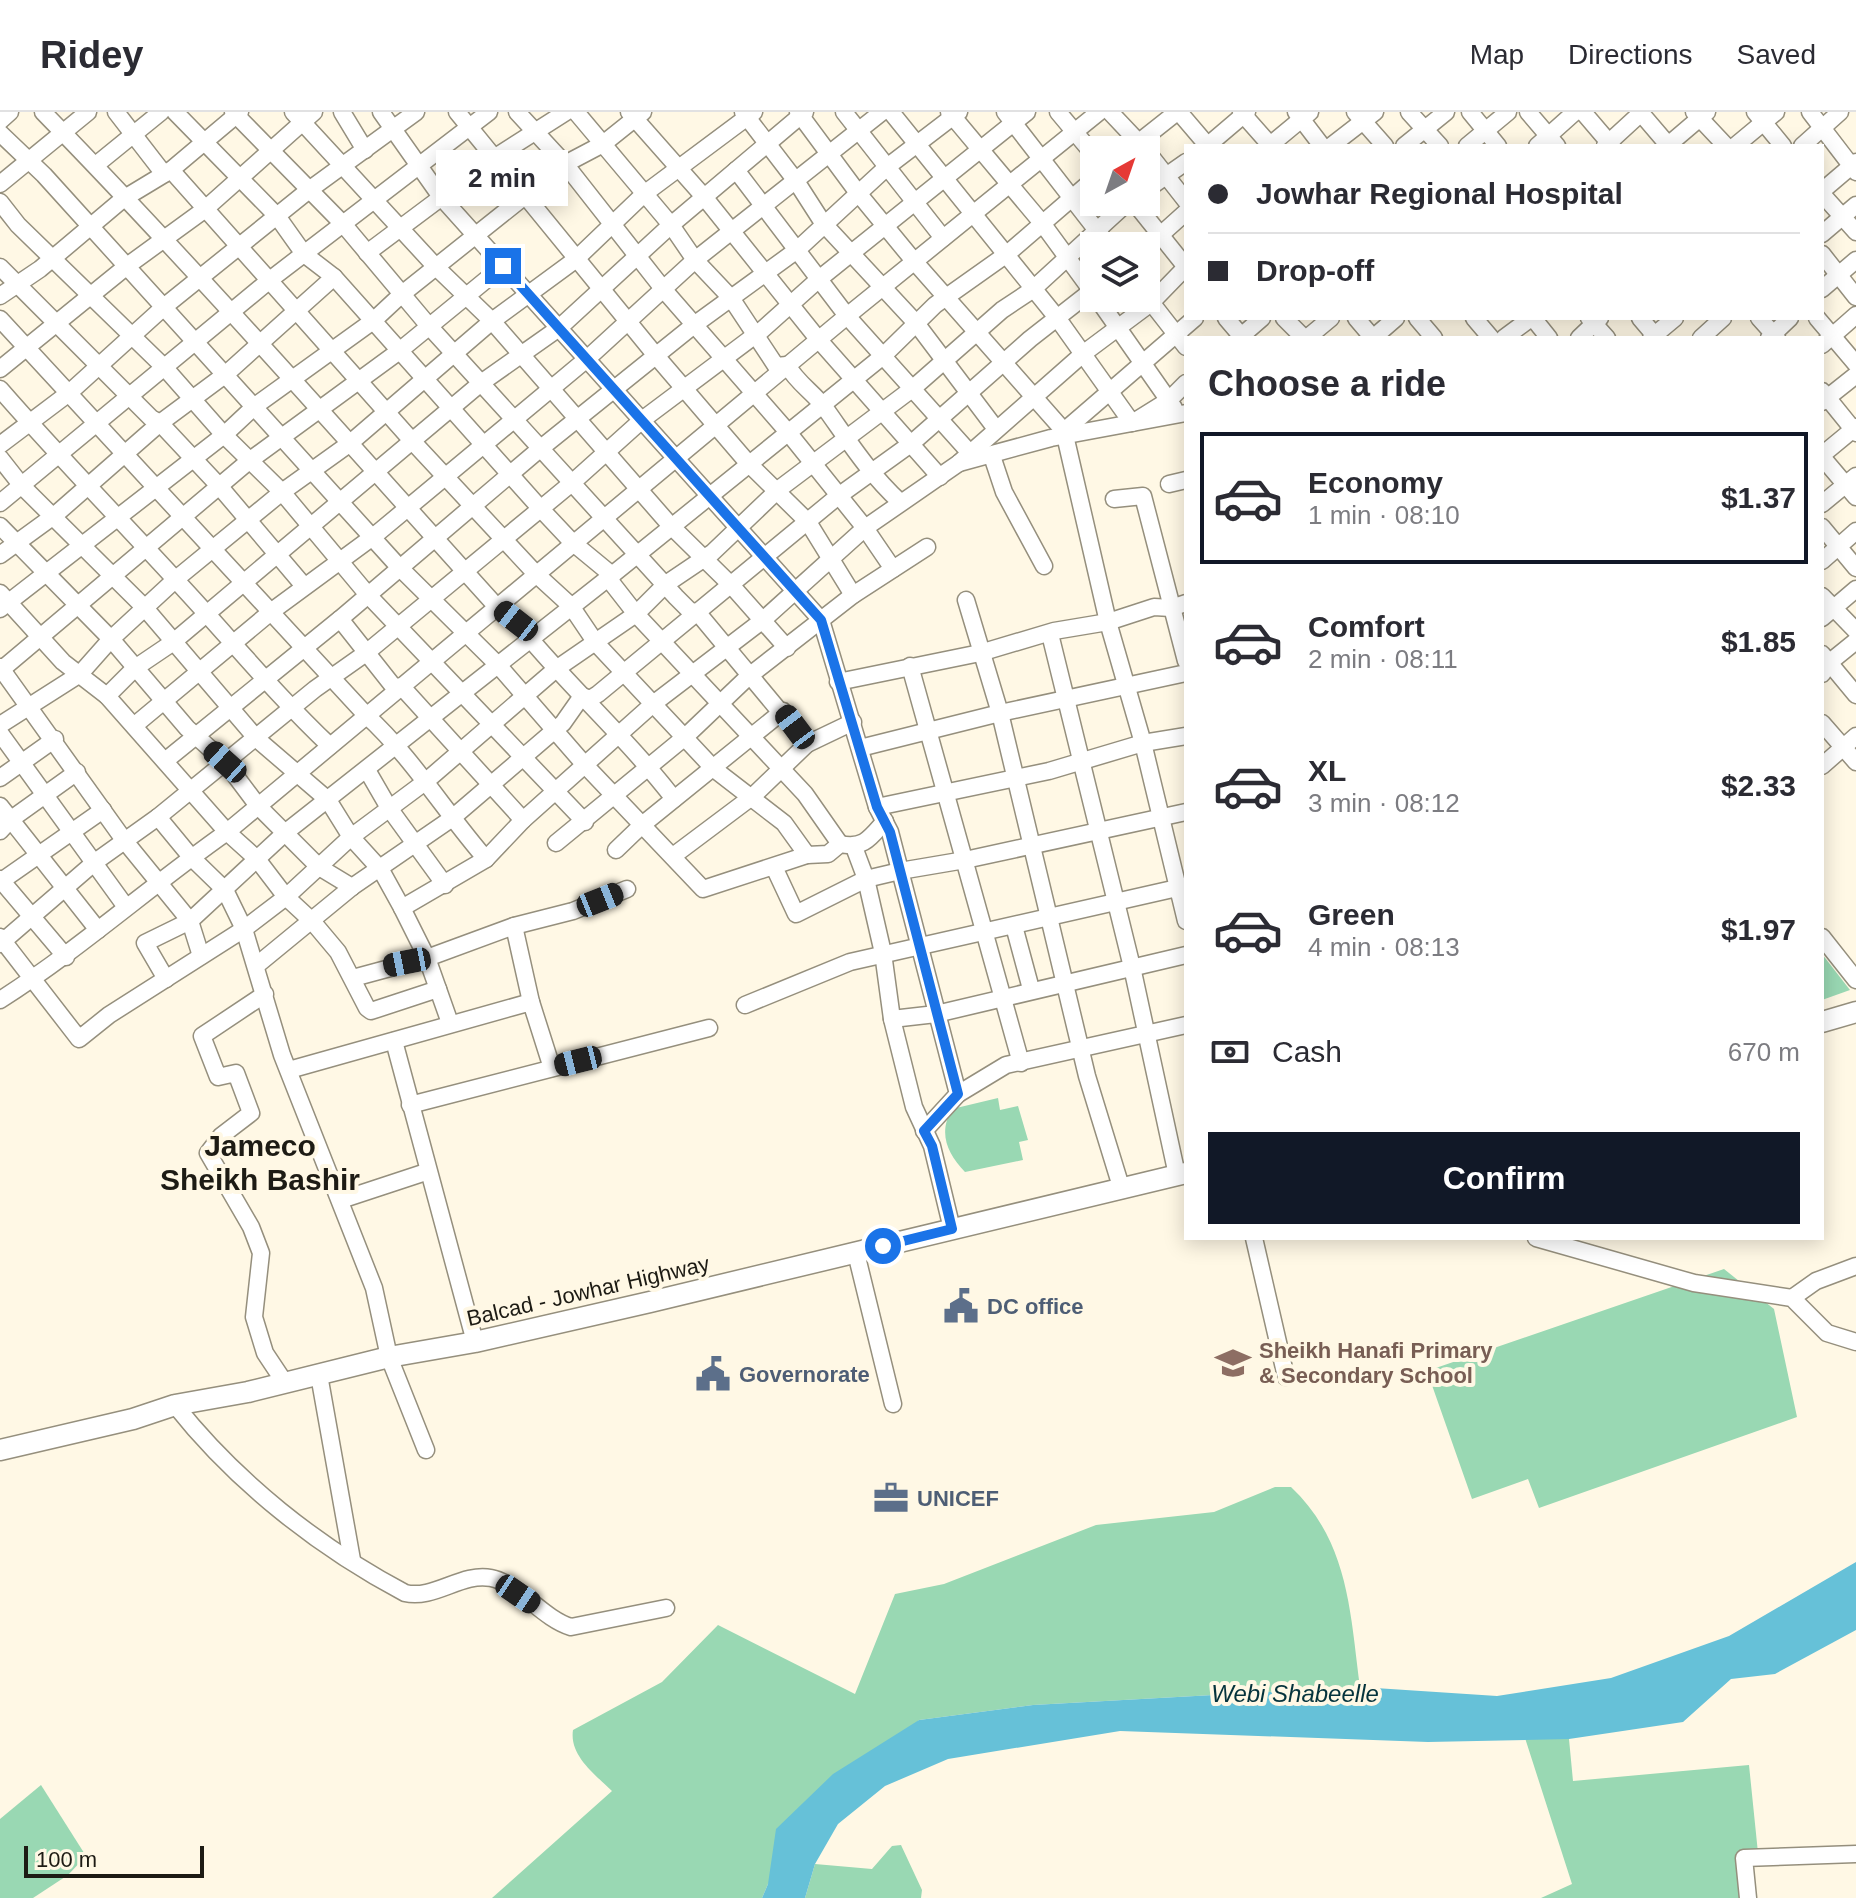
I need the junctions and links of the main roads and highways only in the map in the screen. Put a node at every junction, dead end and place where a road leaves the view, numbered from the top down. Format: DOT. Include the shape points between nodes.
graph roads {
  1 [pos="1856,1012"];
  2 [pos="1824,1021"];
  3 [pos="1181,1174"];
  4 [pos="0,1450"];
  1 -- 2 [label="main road"];
  3 -- 4 [label="main road, Balcad - Jowhar Highway"];
}
